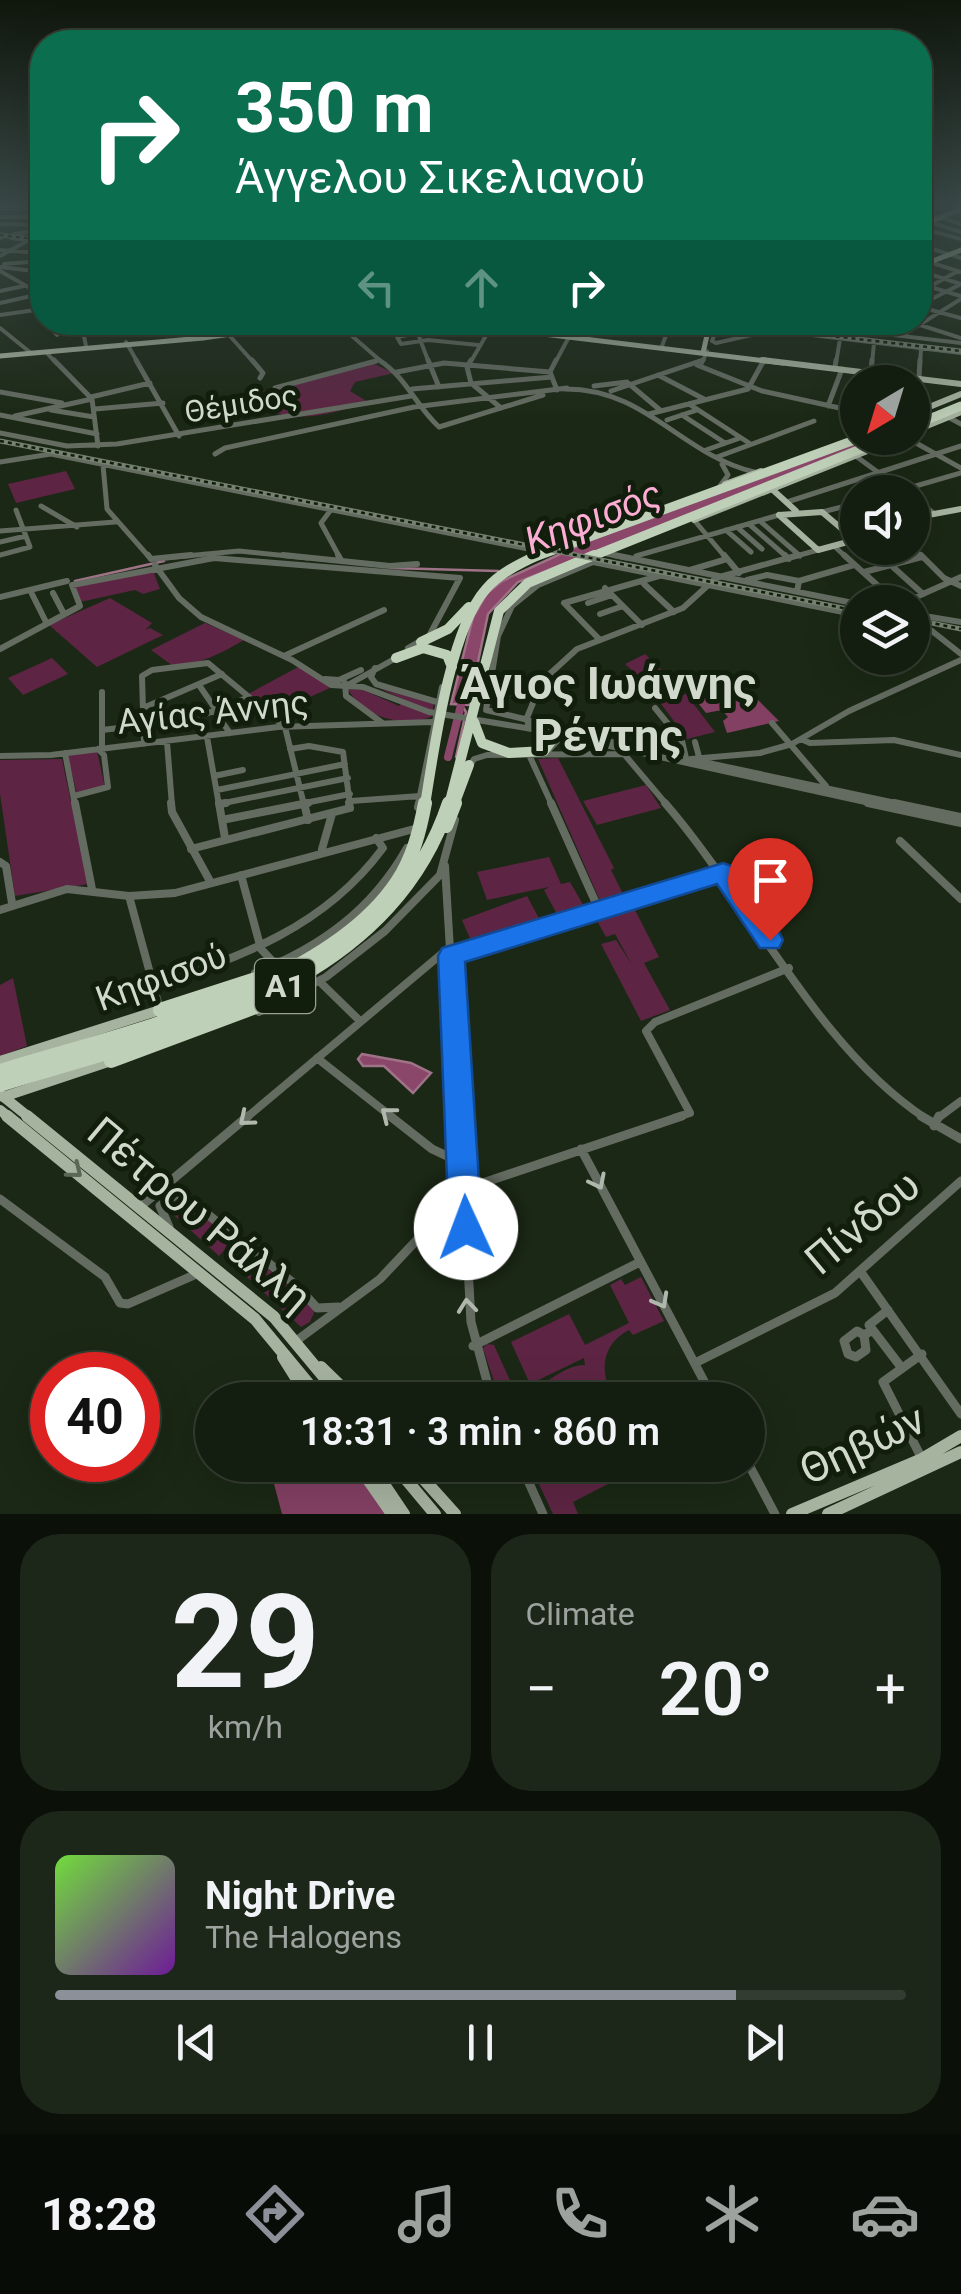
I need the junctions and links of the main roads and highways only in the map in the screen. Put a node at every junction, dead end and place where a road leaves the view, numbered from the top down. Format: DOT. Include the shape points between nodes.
graph roads {
  1 [pos="193,335"];
  2 [pos="229,335"];
  3 [pos="561,335"];
  4 [pos="708,335"];
  5 [pos="569,336"];
  6 [pos="126,343"];
  7 [pos="705,348"];
  8 [pos="690,349"];
  9 [pos="31,352"];
  10 [pos="0,355"];
  11 [pos="840,368"];
  12 [pos="930,378"];
  13 [pos="930,379"];
  14 [pos="961,383"];
  15 [pos="961,403"];
  16 [pos="930,411"];
  17 [pos="930,416"];
  18 [pos="930,425"];
  19 [pos="840,442"];
  20 [pos="836,443"];
  21 [pos="840,443"];
  22 [pos="850,455"];
  23 [pos="860,455"];
  24 [pos="853,458"];
  25 [pos="822,467"];
  26 [pos="766,469"];
  27 [pos="719,488"];
  28 [pos="773,490"];
  29 [pos="711,508"];
  30 [pos="961,509"];
  31 [pos="796,510"];
  32 [pos="822,512"];
  33 [pos="930,515"];
  34 [pos="694,520"];
  35 [pos="840,527"];
  36 [pos="578,537"];
  37 [pos="840,544"];
  38 [pos="566,546"];
  39 [pos="608,554"];
  40 [pos="517,591"];
  41 [pos="480,596"];
  42 [pos="421,642"];
  43 [pos="396,658"];
  44 [pos="452,672"];
  45 [pos="473,718"];
  46 [pos="533,726"];
  47 [pos="469,765"];
  48 [pos="392,908"];
  49 [pos="333,960"];
  50 [pos="154,1019"];
  51 [pos="111,1062"];
  52 [pos="1,1064"];
  53 [pos="28,1089"];
  54 [pos="1,1096"];
  55 [pos="24,1112"];
  56 [pos="266,1329"];
  57 [pos="308,1356"];
  58 [pos="299,1382"];
  59 [pos="308,1382"];
  60 [pos="329,1382"];
  61 [pos="336,1382"];
  62 [pos="961,1436"];
  63 [pos="961,1452"];
  64 [pos="370,1482"];
  65 [pos="383,1482"];
  66 [pos="408,1482"];
  67 [pos="426,1482"];
  68 [pos="392,1514"];
  69 [pos="404,1514"];
  70 [pos="435,1514"];
  71 [pos="454,1514"];
  72 [pos="792,1514"];
  73 [pos="828,1514"];
  1 -- 6 [label="main road"];
  2 -- 6 [label="main road"];
  3 -- 5 [label="main road"];
  4 -- 7 [label="main road"];
  5 -- 7 [label="main road"];
  5 -- 8 [label="main road"];
  6 -- 9 [label="main road"];
  6 -- 9 [label="main road"];
  7 -- 8 [label="main road"];
  7 -- 11 [label="main road"];
  9 -- 10 [label="main road"];
  12 -- 14 [label="main road"];
  13 -- 14 [label="main road"];
  15 -- 17 [label="highway"];
  15 -- 18 [label="main road"];
  16 -- 18 [label="main road" via="942,418"];
  19 -- 20 [label="highway"];
  20 -- 26 [label="main road"];
  21 -- 27 [label="highway, Α1"];
  22 -- 25 [label="highway"];
  23 -- 24 [label="main road"];
  24 -- 25 [label="highway"];
  24 -- 28 [label="main road"];
  25 -- 29 [label="highway"];
  26 -- 27 [label="highway"];
  26 -- 27 [label="main road"];
  27 -- 36 [label="main road"];
  27 -- 38 [label="highway, Α1"];
  28 -- 31 [label="main road"];
  28 -- 34 [label="main road"];
  29 -- 34 [label="highway"];
  29 -- 40 [label="highway"];
  30 -- 33 [label="main road"];
  31 -- 32 [label="main road" via="804,516"];
  31 -- 37 [label="main road" via="778,515 818,550"];
  32 -- 35 [label="main road"];
  34 -- 39 [label="main road"];
  36 -- 38 [label="highway"];
  38 -- 41 [label="highway, Α1" via="511,568"];
  39 -- 40 [label="highway"];
  40 -- 45 [label="highway, Α1" via="496,618"];
  41 -- 42 [label="highway"];
  41 -- 44 [label="highway, Α1"];
  43 -- 44 [label="highway" via="432,648 449,657"];
  44 -- 50 [label="highway, Α1" via="424,822 414,853 381,902 313,958 249,990"];
  45 -- 46 [label="highway" via="478,739 494,750 538,753 558,735"];
  45 -- 48 [label="highway, Α1" via="428,852"];
  47 -- 48 [label="highway" via="426,871"];
  48 -- 49 [label="highway, Α1"];
  49 -- 50 [label="highway, Α1" via="267,995"];
  49 -- 51 [label="highway" via="269,1002"];
  50 -- 52 [label="highway, Α1"];
  50 -- 52 [label="main road, Κηφισού"];
  50 -- 54 [label="highway, Α1"];
  51 -- 53 [label="main road, Κηφισού"];
  53 -- 54 [label="main road, Κηφισού"];
  53 -- 55 [label="main road" via="20,1101"];
  54 -- 55 [label="main road, Πέτρου Ράλλη"];
  54 -- 56 [label="main road, Πέτρου Ράλλη, one-way"];
  55 -- 57 [label="main road, Πέτρου Ράλλη" via="301,1338"];
  56 -- 58 [label="main road"];
  56 -- 59 [label="main road, Πέτρου Ράλλη"];
  57 -- 60 [label="main road, Πέτρου Ράλλη"];
  57 -- 61 [label="main road"];
  62 -- 72 [label="main road, Θηβών"];
  63 -- 73 [label="main road, Θηβών"];
  64 -- 68 [label="main road"];
  65 -- 69 [label="main road"];
  66 -- 70 [label="main road"];
  67 -- 71 [label="main road"];
}
